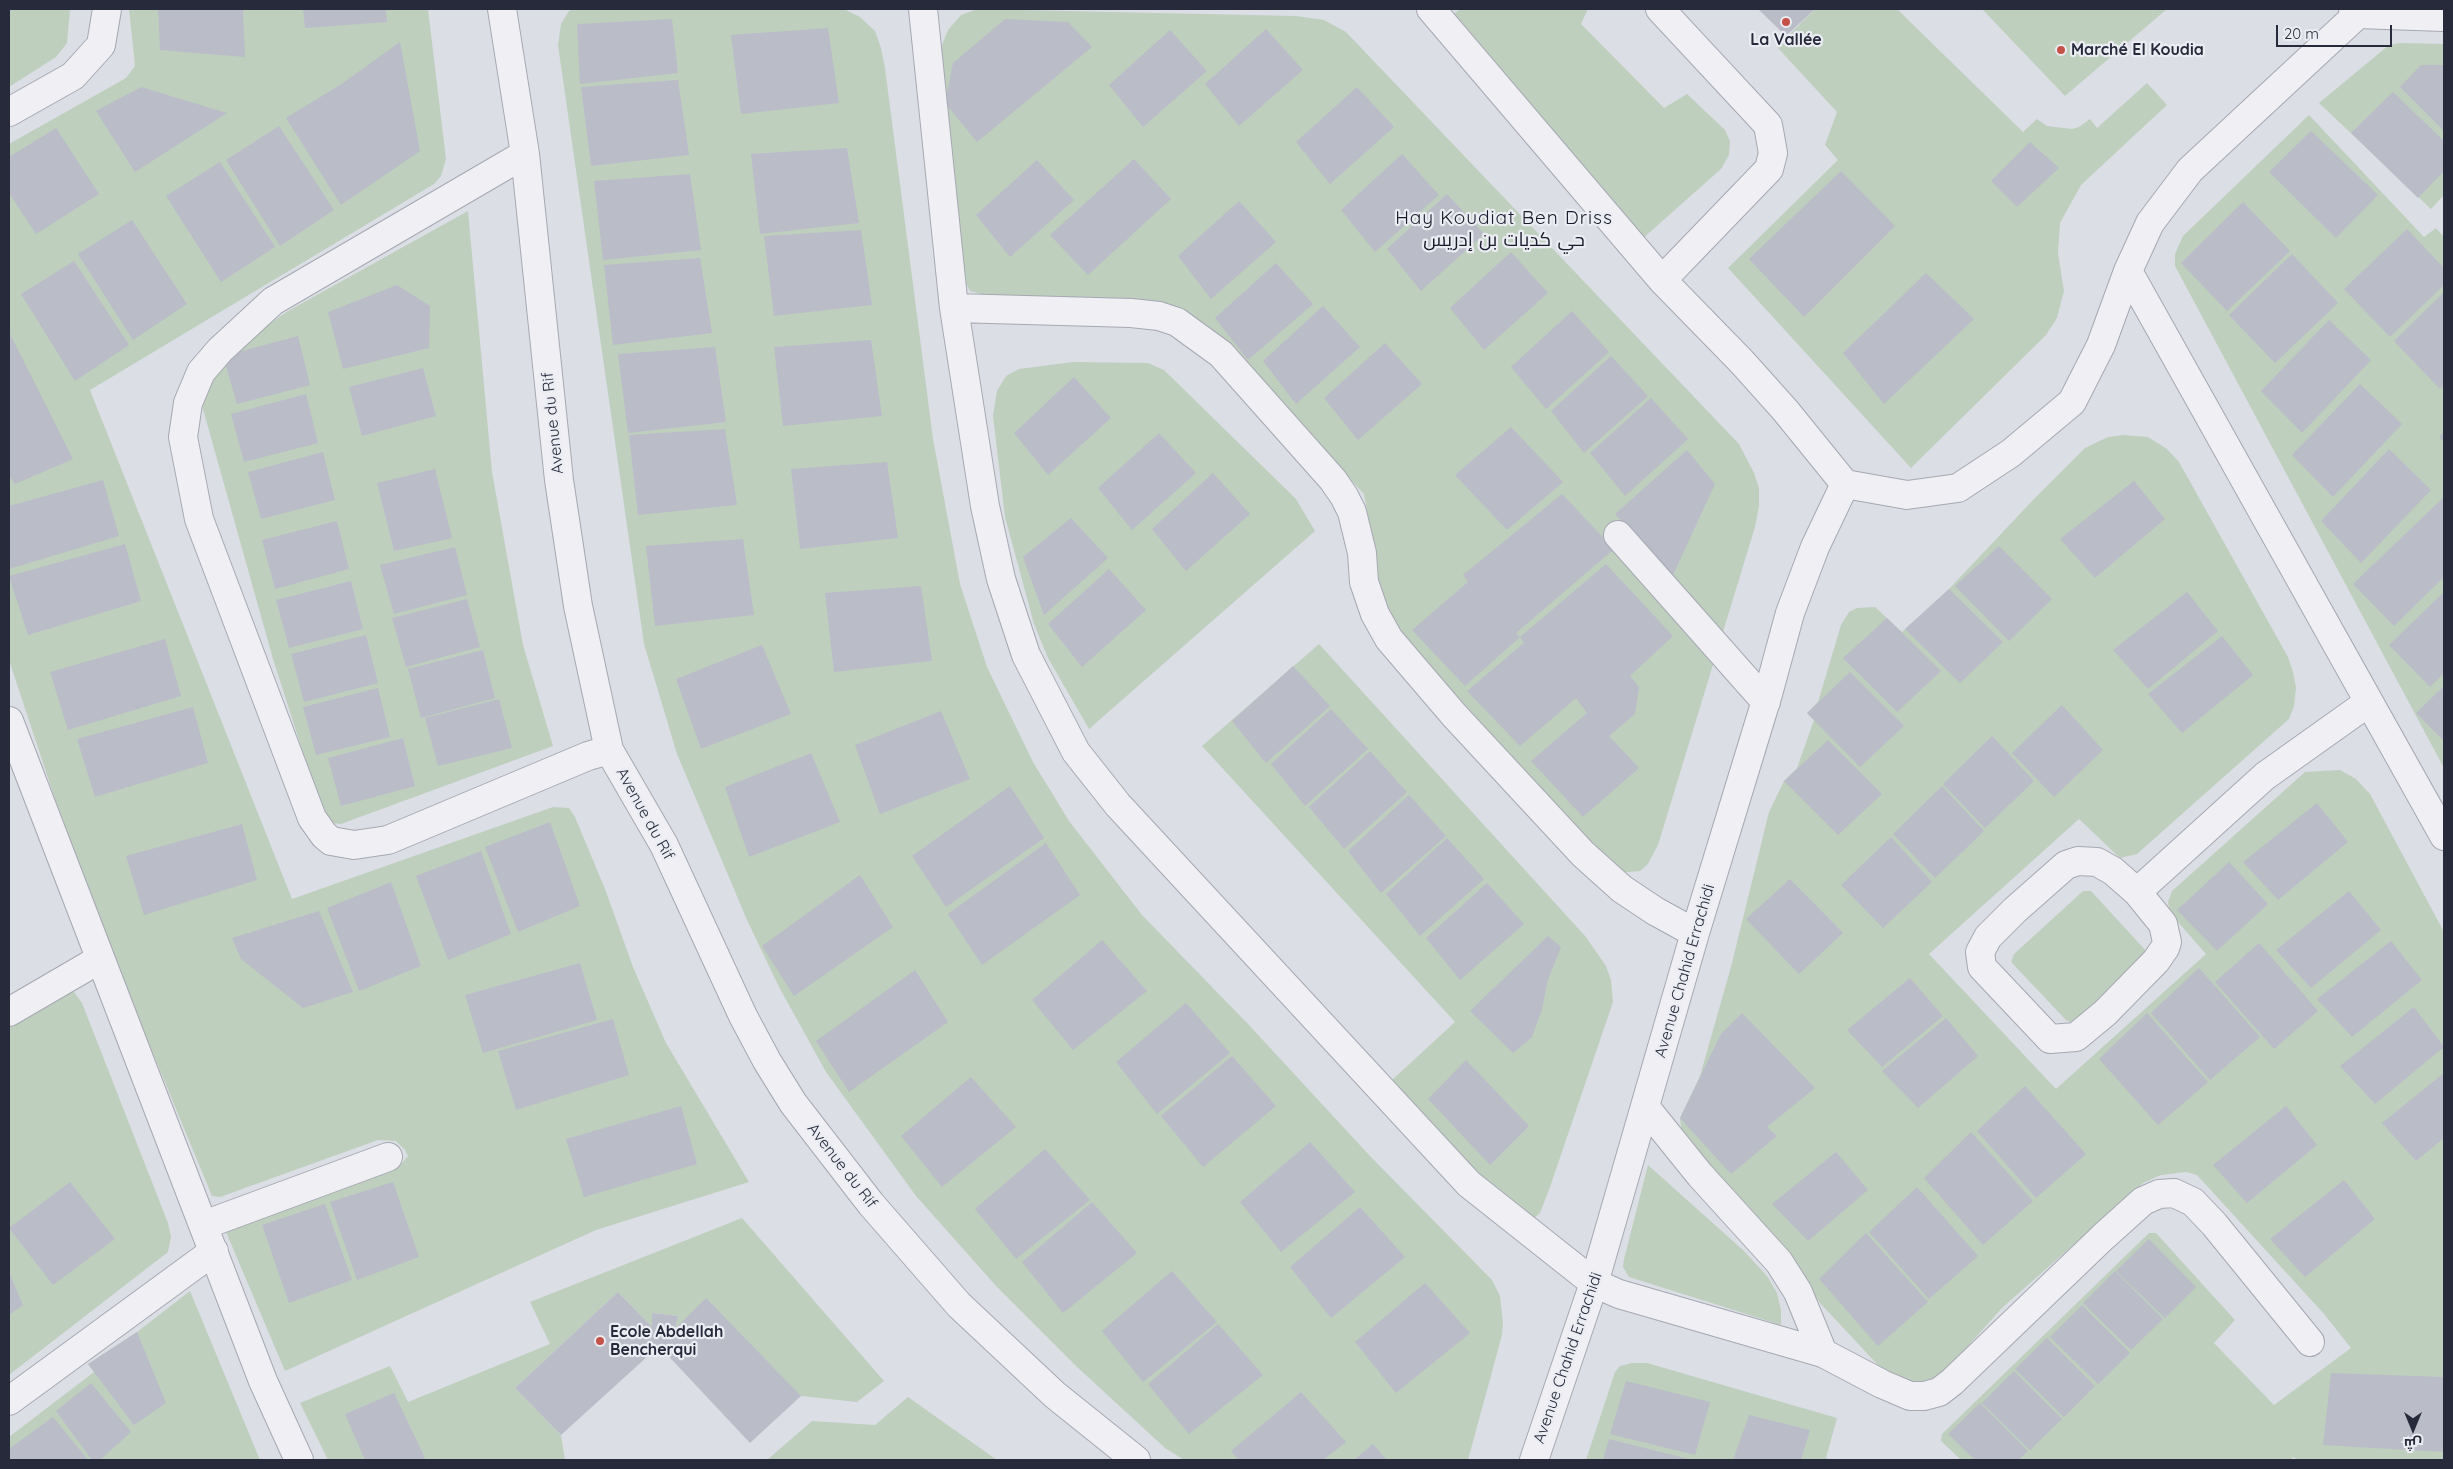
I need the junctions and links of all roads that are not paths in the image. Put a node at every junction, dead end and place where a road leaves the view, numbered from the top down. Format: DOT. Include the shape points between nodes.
graph roads {
  1 [pos="107,9"];
  2 [pos="502,9"];
  3 [pos="923,9"];
  4 [pos="1430,9"];
  5 [pos="1660,9"];
  6 [pos="2355,11"];
  7 [pos="2444,17"];
  8 [pos="9,112"];
  9 [pos="525,154"];
  10 [pos="2128,271"];
  11 [pos="1662,280"];
  12 [pos="954,308"];
  13 [pos="1845,484"];
  14 [pos="1618,535"];
  15 [pos="1766,702"];
  16 [pos="2369,702"];
  17 [pos="9,721"];
  18 [pos="609,750"];
  19 [pos="2444,836"];
  20 [pos="2137,892"];
  21 [pos="1695,933"];
  22 [pos="100,959"];
  23 [pos="9,1012"];
  24 [pos="1646,1108"];
  25 [pos="388,1157"];
  26 [pos="204,1225"];
  27 [pos="214,1251"];
  28 [pos="1594,1283"];
  29 [pos="2310,1342"];
  30 [pos="1824,1353"];
  31 [pos="9,1401"];
  32 [pos="299,1460"];
  33 [pos="1136,1460"];
  34 [pos="1534,1460"];
  1 -- 8 [label="street" via="101,44 73,76"];
  2 -- 9 [label="street, Avenue du Rif"];
  3 -- 12 [label="street"];
  4 -- 11 [label="street"];
  5 -- 11 [label="street" via="1768,125 1773,153 1769,169"];
  6 -- 7 [label="street"];
  6 -- 10 [label="street" via="2190,170 2150,223"];
  9 -- 18 [label="street, Avenue du Rif" via="562,499 578,606"];
  9 -- 18 [label="street" via="273,301 201,372 188,404 183,436 199,520 312,818 332,842 354,845 388,840"];
  10 -- 13 [label="street" via="2101,344 2072,402 2011,453 1958,488 1907,495"];
  10 -- 16 [label="street"];
  11 -- 13 [label="street" via="1779,403"];
  12 -- 21 [label="street" via="1159,316 1177,322 1221,354 1344,496 1352,512 1362,553 1364,582 1375,614 1390,639 1454,715 1583,854 1655,912"];
  12 -- 28 [label="street" via="985,506 1001,579 1026,655 1076,752 1118,804 1469,1184"];
  13 -- 15 [label="street, Avenue Chahid Errachidi" via="1815,547 1790,613"];
  14 -- 15 [label="street"];
  15 -- 21 [label="street, Avenue Chahid Errachidi"];
  16 -- 19 [label="street"];
  16 -- 20 [label="street" via="2264,776"];
  17 -- 22 [label="street"];
  18 -- 33 [label="street, Avenue du Rif" via="664,845 743,1016 793,1103 870,1204 959,1305 1055,1396"];
  20 -- 20 [label="street" via="2097,862 2078,861 2066,865 1988,937 1980,952 1982,966 2050,1039 2076,1036 2114,1004 2165,948 2163,924"];
  21 -- 24 [label="street, Avenue Chahid Errachidi"];
  22 -- 23 [label="street"];
  22 -- 26 [label="street"];
  24 -- 28 [label="street, Avenue Chahid Errachidi"];
  24 -- 30 [label="street" via="1700,1175 1779,1262 1798,1292"];
  25 -- 26 [label="street"];
  26 -- 27 [label="street"];
  27 -- 31 [label="street"];
  27 -- 32 [label="street" via="263,1381"];
  28 -- 30 [label="street" via="1619,1294"];
  28 -- 34 [label="street, Avenue Chahid Errachidi"];
  29 -- 30 [label="street" via="2214,1224 2193,1202 2174,1193 2159,1194 2143,1201 1939,1392 1910,1396"];
}
